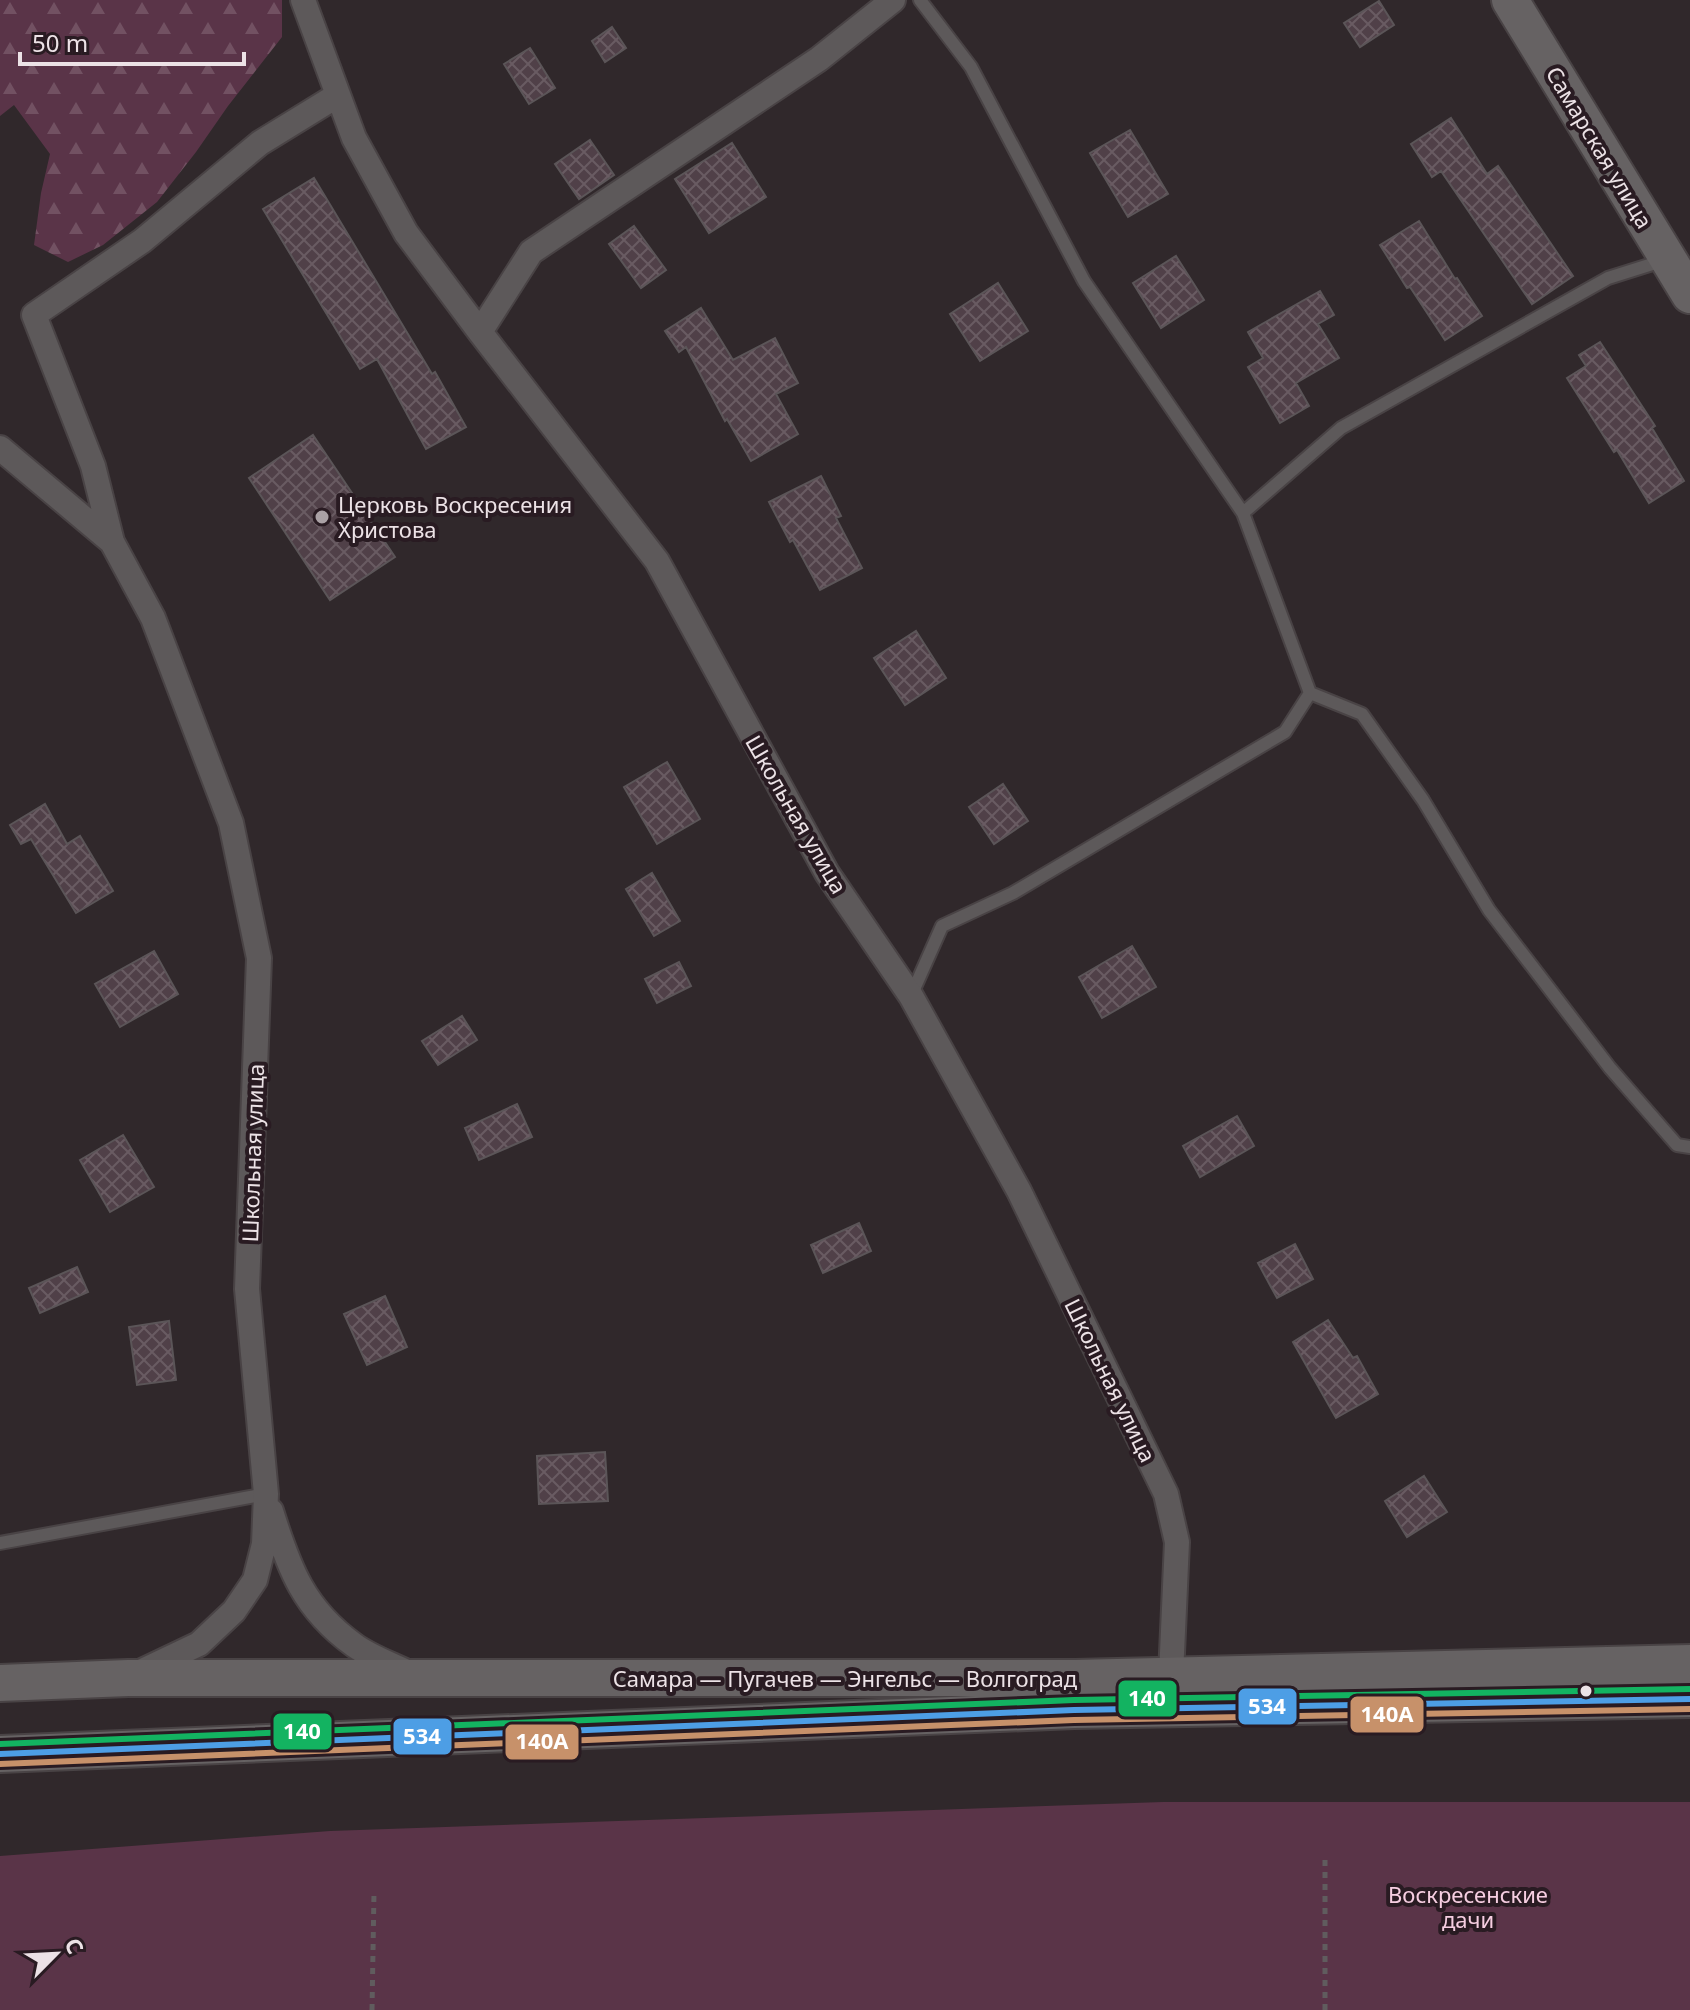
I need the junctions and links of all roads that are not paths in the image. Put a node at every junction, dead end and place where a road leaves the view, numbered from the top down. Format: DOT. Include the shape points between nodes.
graph roads {
  1 [pos="303,0"];
  2 [pos="893,0"];
  3 [pos="920,0"];
  4 [pos="1510,0"];
  5 [pos="338,95"];
  6 [pos="1679,258"];
  7 [pos="1690,295"];
  8 [pos="480,332"];
  9 [pos="0,448"];
  10 [pos="1243,513"];
  11 [pos="112,542"];
  12 [pos="1310,693"];
  13 [pos="911,996"];
  14 [pos="1690,1147"];
  15 [pos="266,1494"];
  16 [pos="0,1543"];
  17 [pos="1690,1663"];
  18 [pos="1171,1675"];
  19 [pos="128,1678"];
  20 [pos="419,1678"];
  21 [pos="0,1683"];
  22 [pos="1690,1699"];
  23 [pos="0,1754"];
  1 -- 5 [label="street, Школьная улица"];
  2 -- 8 [label="street" via="819,59 531,252"];
  3 -- 10 [label="lane" via="971,67 1084,281"];
  4 -- 6 [label="main road, Самарская улица"];
  5 -- 8 [label="street, Школьная улица" via="354,138 406,233"];
  5 -- 11 [label="street" via="260,143 142,241 34,315 93,466"];
  6 -- 7 [label="main road, Самарская улица"];
  6 -- 10 [label="lane" via="1608,278 1341,428"];
  8 -- 13 [label="street, Школьная улица" via="657,561 827,873"];
  9 -- 11 [label="street, Школьная улица"];
  10 -- 12 [label="lane"];
  11 -- 15 [label="street, Школьная улица" via="153,618 231,823 259,958 247,1289"];
  12 -- 13 [label="lane" via="1285,732 1013,893 942,926"];
  12 -- 14 [label="lane" via="1362,714 1423,800 1489,910 1619,1079 1677,1145"];
  13 -- 18 [label="street, Школьная улица" via="1019,1191 1166,1494 1177,1542"];
  15 -- 16 [label="lane"];
  15 -- 19 [label="street, Школьная улица" via="264,1544 255,1580 234,1611 199,1644"];
  15 -- 20 [label="street" via="285,1556 323,1620 356,1647"];
  17 -- 18 [label="main road, Самара — Пугачев — Энгельс — Волгоград"];
  18 -- 20 [label="main road, Самара — Пугачев — Энгельс — Волгоград"];
  19 -- 20 [label="main road, Самара — Пугачев — Энгельс — Волгоград"];
  19 -- 21 [label="main road, Самара — Пугачев — Энгельс — Волгоград"];
  22 -- 23 [label="main road, Самара — Пугачев — Энгельс — Волгоград" via="1074,1710"];
}
